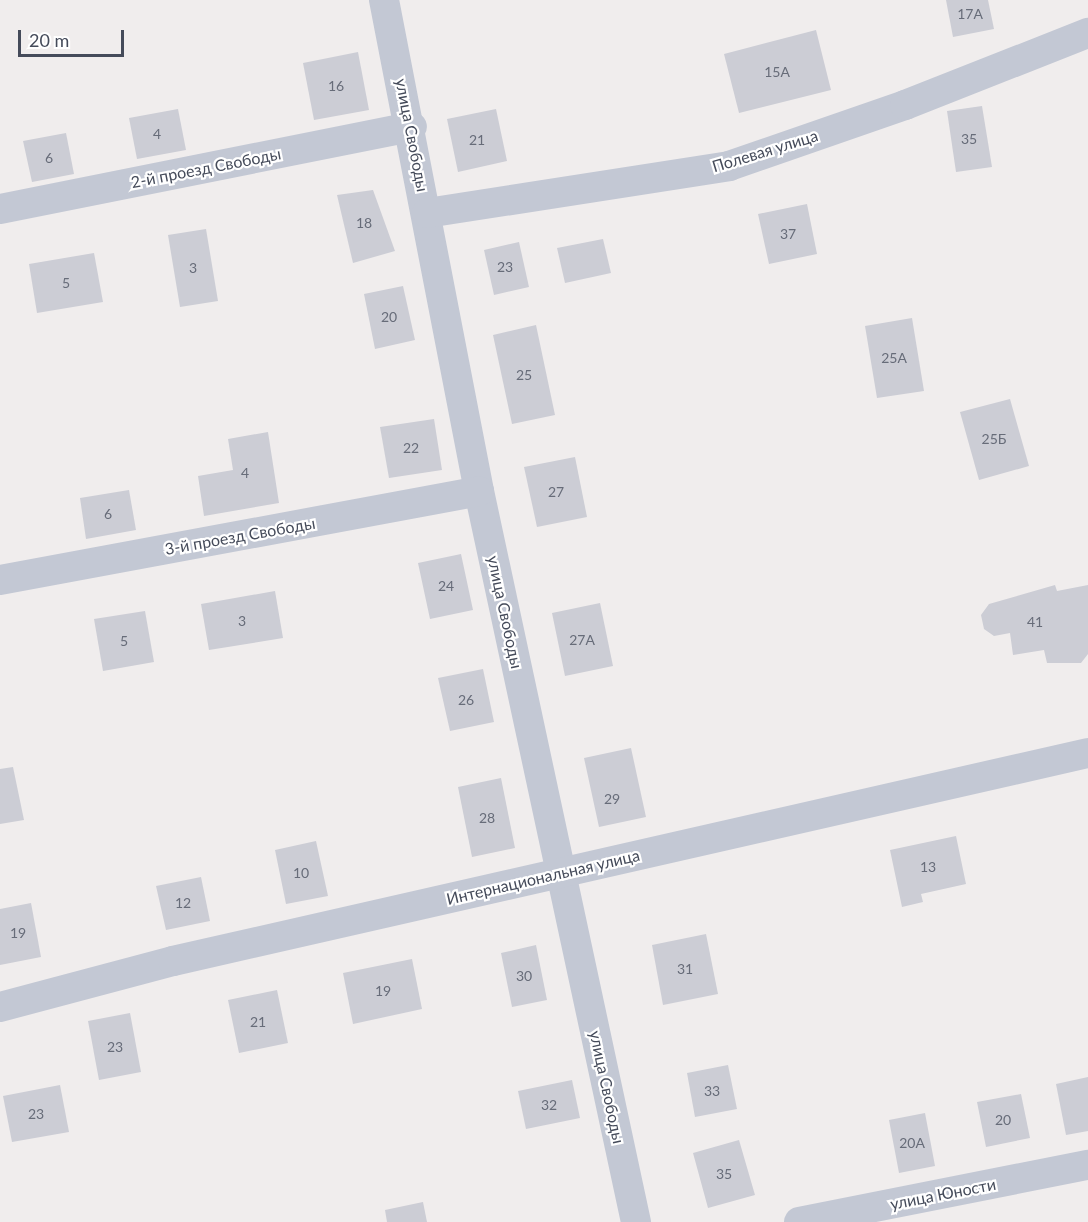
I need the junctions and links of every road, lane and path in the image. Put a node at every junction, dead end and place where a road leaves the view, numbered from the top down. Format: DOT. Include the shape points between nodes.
graph roads {
  1 [pos="384,0"];
  2 [pos="1088,33"];
  3 [pos="412,127"];
  4 [pos="0,208"];
  5 [pos="427,213"];
  6 [pos="479,491"];
  7 [pos="0,580"];
  8 [pos="1088,753"];
  9 [pos="562,873"];
  10 [pos="0,1007"];
  11 [pos="1088,1165"];
  12 [pos="636,1222"];
  13 [pos="798,1222"];
  1 -- 3 [label="street, улица Свободы"];
  2 -- 5 [label="street, Полевая улица" via="905,105 729,165"];
  3 -- 4 [label="street, 2-й проезд Свободы"];
  3 -- 5 [label="street, улица Свободы"];
  5 -- 6 [label="street, улица Свободы"];
  6 -- 7 [label="street, 3-й проезд Свободы"];
  6 -- 9 [label="street, улица Свободы"];
  8 -- 9 [label="street, Интернациональная улица"];
  9 -- 10 [label="street, Интернациональная улица" via="173,961"];
  9 -- 12 [label="street, улица Свободы"];
  11 -- 13 [label="street, улица Юности"];
}
